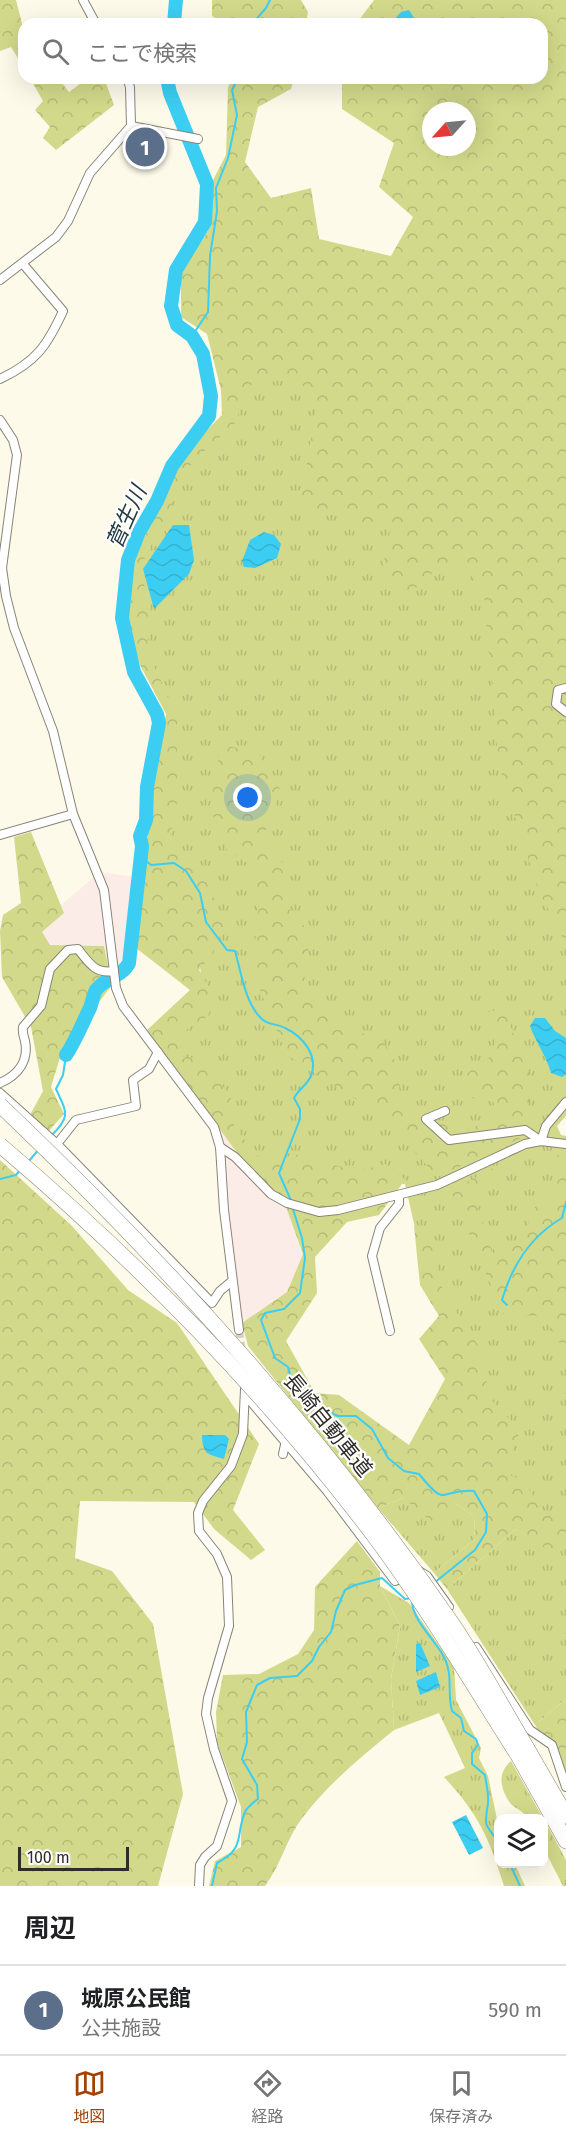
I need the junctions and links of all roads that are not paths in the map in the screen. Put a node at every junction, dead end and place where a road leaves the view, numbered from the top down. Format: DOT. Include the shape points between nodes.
graph roads {
  1 [pos="83,0"];
  2 [pos="93,18"];
  3 [pos="129,84"];
  4 [pos="131,126"];
  5 [pos="198,140"];
  6 [pos="23,264"];
  7 [pos="0,280"];
  8 [pos="0,379"];
  9 [pos="0,420"];
  10 [pos="566,688"];
  11 [pos="566,712"];
  12 [pos="73,814"];
  13 [pos="0,835"];
  14 [pos="114,971"];
  15 [pos="158,1052"];
  16 [pos="0,1083"];
  17 [pos="0,1093"];
  18 [pos="566,1102"];
  19 [pos="0,1105"];
  20 [pos="445,1112"];
  21 [pos="540,1141"];
  22 [pos="57,1144"];
  23 [pos="566,1144"];
  24 [pos="0,1145"];
  25 [pos="220,1148"];
  26 [pos="399,1195"];
  27 [pos="232,1281"];
  28 [pos="239,1330"];
  29 [pos="390,1331"];
  30 [pos="286,1440"];
  31 [pos="283,1454"];
  32 [pos="524,1753"];
  33 [pos="566,1787"];
  34 [pos="566,1816"];
  35 [pos="566,1841"];
  36 [pos="199,1886"];
  1 -- 2 [label="street"];
  3 -- 4 [label="street"];
  4 -- 5 [label="street"];
  4 -- 6 [label="street" via="90,173 68,221 56,237"];
  6 -- 7 [label="street"];
  6 -- 8 [label="street" via="63,311 51,338 25,367"];
  9 -- 12 [label="street" via="13,440 16,455 2,568 6,596 53,731"];
  10 -- 11 [label="street" via="558,690 555,696 556,704"];
  12 -- 13 [label="street"];
  12 -- 14 [label="street" via="104,890"];
  14 -- 15 [label="street" via="123,1006"];
  14 -- 16 [label="street" via="96,970 78,949 68,950 50,969 41,1006 23,1027 24,1063"];
  15 -- 22 [label="street" via="149,1069 133,1080 136,1106 76,1120"];
  15 -- 25 [label="street" via="214,1127"];
  17 -- 22 [label="street"];
  18 -- 21 [label="street" via="546,1126"];
  19 -- 32 [label="highway, 長崎自動車道, bridge" via="200,1305 322,1449 454,1627"];
  20 -- 21 [label="street" via="426,1119 449,1140 525,1130"];
  21 -- 23 [label="street"];
  21 -- 26 [label="street" via="510,1150 451,1181"];
  22 -- 27 [label="street" via="212,1304"];
  24 -- 32 [label="highway, 長崎自動車道, bridge" via="194,1322 305,1448 376,1538"];
  25 -- 26 [label="street" via="235,1157 271,1194 298,1207 319,1212 338,1210"];
  25 -- 27 [label="street"];
  26 -- 29 [label="street" via="399,1204 380,1228 372,1256"];
  27 -- 28 [label="street"];
  30 -- 31 [label="street"];
  30 -- 33 [label="street" via="395,1581 419,1570 427,1576 530,1730 552,1745"];
  30 -- 36 [label="street" via="246,1393 243,1434 231,1466 202,1501 198,1513 199,1531 217,1554 227,1577 230,1626 206,1714 232,1801 217,1846 200,1865"];
  32 -- 34 [label="highway, 長崎自動車道"];
  32 -- 35 [label="highway, 長崎自動車道"];
}
